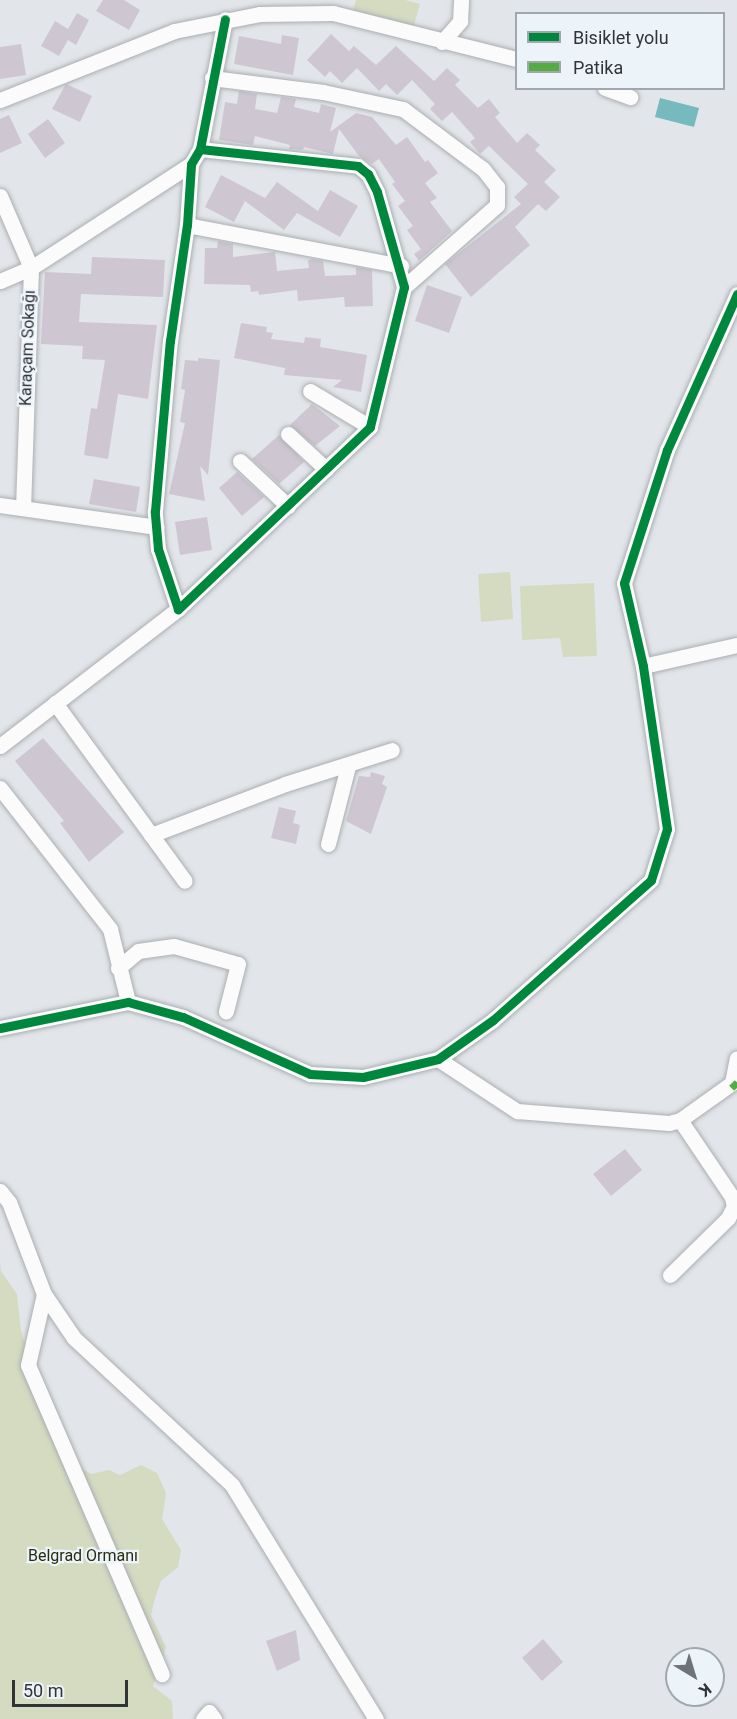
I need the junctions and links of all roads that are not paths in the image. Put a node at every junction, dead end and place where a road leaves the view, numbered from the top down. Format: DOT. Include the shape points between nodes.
graph roads {
  1 [pos="461,0"];
  2 [pos="225,19"];
  3 [pos="442,42"];
  4 [pos="515,59"];
  5 [pos="212,78"];
  6 [pos="611,90"];
  7 [pos="630,97"];
  8 [pos="0,100"];
  9 [pos="201,149"];
  10 [pos="191,164"];
  11 [pos="0,196"];
  12 [pos="187,225"];
  13 [pos="401,267"];
  14 [pos="31,268"];
  15 [pos="0,281"];
  16 [pos="404,287"];
  17 [pos="737,294"];
  18 [pos="310,391"];
  19 [pos="370,427"];
  20 [pos="288,434"];
  21 [pos="240,461"];
  22 [pos="326,469"];
  23 [pos="0,505"];
  24 [pos="288,506"];
  25 [pos="23,507"];
  26 [pos="156,526"];
  27 [pos="178,609"];
  28 [pos="737,645"];
  29 [pos="643,666"];
  30 [pos="55,703"];
  31 [pos="0,746"];
  32 [pos="392,750"];
  33 [pos="348,766"];
  34 [pos="0,788"];
  35 [pos="151,835"];
  36 [pos="328,844"];
  37 [pos="185,881"];
  38 [pos="118,968"];
  39 [pos="128,1002"];
  40 [pos="226,1011"];
  41 [pos="0,1029"];
  42 [pos="737,1058"];
  43 [pos="438,1059"];
  44 [pos="680,1120"];
  45 [pos="0,1191"];
  46 [pos="670,1275"];
  47 [pos="44,1294"];
  48 [pos="162,1674"];
  49 [pos="372,1718"];
  50 [pos="203,1719"];
  51 [pos="214,1719"];
  1 -- 3 [label="street" via="459,21"];
  2 -- 3 [label="street" via="333,13"];
  2 -- 5 [label="street"];
  2 -- 8 [label="street" via="174,31"];
  3 -- 4 [label="street"];
  5 -- 9 [label="street"];
  5 -- 16 [label="street" via="323,92 403,109 483,170 497,187 497,205"];
  6 -- 7 [label="street"];
  9 -- 10 [label="street"];
  9 -- 13 [label="street" via="358,166 368,174 377,192"];
  10 -- 12 [label="street"];
  10 -- 14 [label="street"];
  11 -- 14 [label="street, Karaçam Sokağı"];
  12 -- 13 [label="street"];
  12 -- 26 [label="street" via="170,341"];
  13 -- 16 [label="street"];
  14 -- 15 [label="street"];
  14 -- 25 [label="street, Karaçam Sokağı"];
  16 -- 19 [label="street"];
  17 -- 29 [label="street" via="667,450 624,584"];
  18 -- 19 [label="street"];
  19 -- 22 [label="street"];
  20 -- 22 [label="street"];
  21 -- 24 [label="street"];
  22 -- 24 [label="street"];
  23 -- 25 [label="street"];
  24 -- 27 [label="street"];
  25 -- 26 [label="street"];
  26 -- 27 [label="street" via="158,549"];
  27 -- 30 [label="street"];
  28 -- 29 [label="street"];
  29 -- 43 [label="street" via="667,829 651,880 493,1020"];
  30 -- 31 [label="street"];
  30 -- 35 [label="street"];
  32 -- 33 [label="street"];
  33 -- 35 [label="street" via="285,784"];
  33 -- 36 [label="street"];
  34 -- 38 [label="street" via="110,929"];
  35 -- 37 [label="street"];
  38 -- 39 [label="street"];
  38 -- 40 [label="street" via="138,951 174,946 238,964"];
  39 -- 41 [label="street"];
  39 -- 43 [label="street" via="183,1017 310,1074 363,1077"];
  42 -- 44 [label="street" via="732,1083"];
  43 -- 44 [label="street" via="517,1111 669,1123"];
  44 -- 46 [label="street" via="732,1197 734,1206 728,1218"];
  45 -- 47 [label="street" via="9,1202"];
  47 -- 48 [label="street" via="28,1365"];
  47 -- 49 [label="street" via="74,1338 232,1485"];
  50 -- 51 [label="street" via="209,1712"];
}
